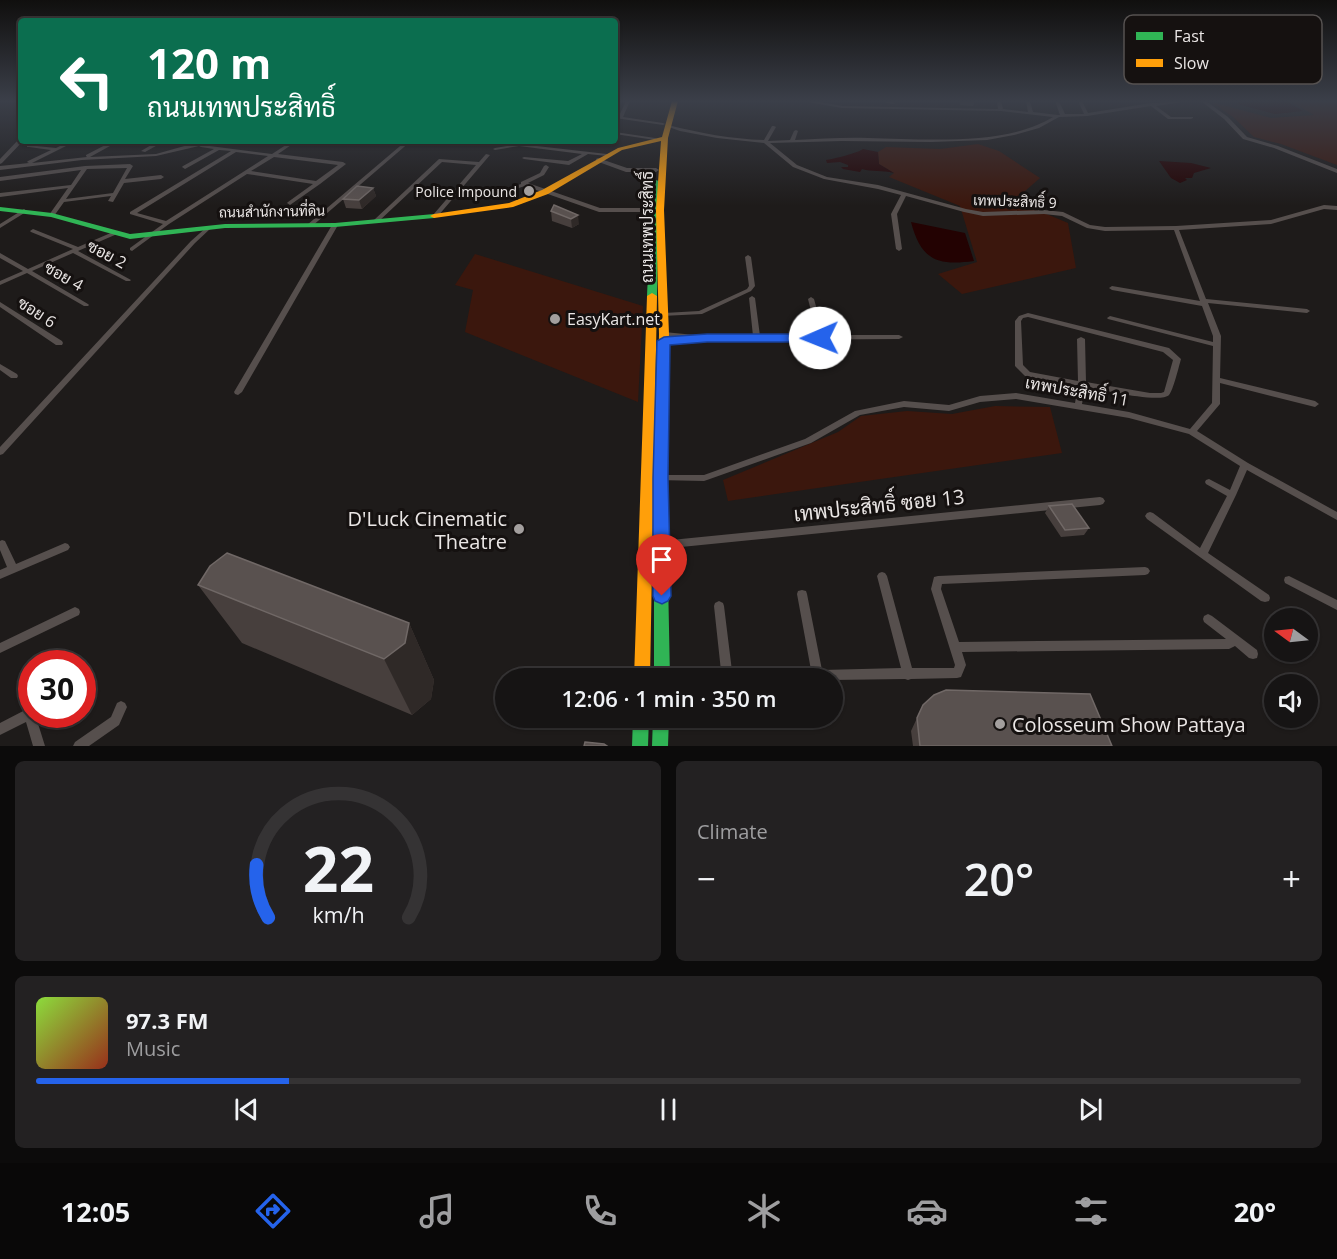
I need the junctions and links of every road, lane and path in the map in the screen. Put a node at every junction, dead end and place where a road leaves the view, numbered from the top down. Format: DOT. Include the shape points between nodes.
graph roads {
  1 [pos="636,136"];
  2 [pos="661,136"];
  3 [pos="710,136"];
  4 [pos="769,136"];
  5 [pos="794,136"];
  6 [pos="996,136"];
  7 [pos="1243,136"];
  8 [pos="660,139"];
  9 [pos="765,142"];
  10 [pos="792,142"];
  11 [pos="18,143"];
  12 [pos="68,144"];
  13 [pos="112,144"];
  14 [pos="157,144"];
  15 [pos="187,144"];
  16 [pos="199,144"];
  17 [pos="290,144"];
  18 [pos="361,144"];
  19 [pos="405,144"];
  20 [pos="195,145"];
  21 [pos="369,145"];
  22 [pos="29,146"];
  23 [pos="219,148"];
  24 [pos="495,149"];
  25 [pos="56,150"];
  26 [pos="236,150"];
  27 [pos="143,151"];
  28 [pos="588,152"];
  29 [pos="272,155"];
  30 [pos="488,155"];
  31 [pos="89,157"];
  32 [pos="524,158"];
  33 [pos="603,158"];
  34 [pos="1,160"];
  35 [pos="480,164"];
  36 [pos="23,165"];
  37 [pos="546,167"];
  38 [pos="0,168"];
  39 [pos="85,168"];
  40 [pos="185,168"];
  41 [pos="656,170"];
  42 [pos="1337,171"];
  43 [pos="246,172"];
  44 [pos="160,177"];
  45 [pos="0,179"];
  46 [pos="123,182"];
  47 [pos="318,183"];
  48 [pos="525,184"];
  49 [pos="72,186"];
  50 [pos="545,192"];
  51 [pos="114,194"];
  52 [pos="904,194"];
  53 [pos="0,195"];
  54 [pos="489,195"];
  55 [pos="61,201"];
  56 [pos="111,201"];
  57 [pos="290,203"];
  58 [pos="1337,208"];
  59 [pos="0,209"];
  60 [pos="652,210"];
  61 [pos="24,211"];
  62 [pos="436,214"];
  63 [pos="52,215"];
  64 [pos="377,220"];
  65 [pos="167,223"];
  66 [pos="335,225"];
  67 [pos="0,226"];
  68 [pos="309,226"];
  69 [pos="1176,228"];
  70 [pos="204,229"];
  71 [pos="33,231"];
  72 [pos="112,233"];
  73 [pos="148,236"];
  74 [pos="132,249"];
  75 [pos="899,249"];
  76 [pos="76,250"];
  77 [pos="0,255"];
  78 [pos="748,257"];
  79 [pos="28,271"];
  80 [pos="128,280"];
  81 [pos="0,283"];
  82 [pos="1112,288"];
  83 [pos="752,298"];
  84 [pos="811,299"];
  85 [pos="0,303"];
  86 [pos="1204,303"];
  87 [pos="86,305"];
  88 [pos="1307,311"];
  89 [pos="664,315"];
  90 [pos="1110,318"];
  91 [pos="899,337"];
  92 [pos="664,338"];
  93 [pos="820,338"];
  94 [pos="757,339"];
  95 [pos="1081,339"];
  96 [pos="59,343"];
  97 [pos="1217,345"];
  98 [pos="0,366"];
  99 [pos="14,376"];
  100 [pos="1217,380"];
  101 [pos="1082,384"];
  102 [pos="238,392"];
  103 [pos="1315,404"];
  104 [pos="1078,406"];
  105 [pos="1192,432"];
  106 [pos="0,452"];
  107 [pos="1245,465"];
  108 [pos="660,478"];
  109 [pos="1209,482"];
  110 [pos="1233,495"];
  111 [pos="1100,501"];
  112 [pos="1150,516"];
  113 [pos="1337,516"];
  114 [pos="0,545"];
  115 [pos="661,545"];
  116 [pos="65,547"];
  117 [pos="1202,554"];
  118 [pos="13,569"];
  119 [pos="1145,571"];
  120 [pos="0,575"];
  121 [pos="882,576"];
  122 [pos="1289,580"];
  123 [pos="802,594"];
  124 [pos="1264,598"];
  125 [pos="1337,605"];
  126 [pos="720,606"];
  127 [pos="75,612"];
  128 [pos="1208,619"];
  129 [pos="1235,640"];
  130 [pos="956,647"];
  131 [pos="0,648"];
  132 [pos="1253,654"];
  133 [pos="642,668"];
  134 [pos="662,668"];
  135 [pos="726,668"];
  136 [pos="817,668"];
  137 [pos="843,675"];
  138 [pos="908,675"];
  139 [pos="121,707"];
  140 [pos="641,728"];
  141 [pos="661,728"];
  142 [pos="0,729"];
  143 [pos="39,746"];
  144 [pos="79,746"];
  145 [pos="640,746"];
  146 [pos="660,746"];
  1 -- 8 [label="street"];
  2 -- 8 [label="main road, ถนนเทพประสิทธิ์"];
  3 -- 9 [label="street"];
  4 -- 9 [label="street"];
  5 -- 10 [label="street"];
  6 -- 10 [label="street" via="957,141"];
  7 -- 42 [label="street"];
  8 -- 33 [label="main road, ถนนสำนักงานที่ดิน" via="620,149"];
  8 -- 41 [label="main road, ถนนเทพประสิทธิ์"];
  8 -- 89 [label="main road, ถนนเทพประสิทธิ์"];
  9 -- 10 [label="street"];
  9 -- 52 [label="street, เทพประสิทธิ์ 9" via="795,166 826,178"];
  11 -- 34 [label="street"];
  12 -- 25 [label="street"];
  13 -- 31 [label="street"];
  14 -- 27 [label="street"];
  15 -- 20 [label="street"];
  16 -- 20 [label="street"];
  17 -- 29 [label="street"];
  18 -- 21 [label="street"];
  19 -- 68 [label="street"];
  20 -- 23 [label="street"];
  20 -- 31 [label="street" via="156,155"];
  22 -- 25 [label="street"];
  23 -- 26 [label="street"];
  23 -- 40 [label="street"];
  24 -- 28 [label="street" via="519,145"];
  25 -- 36 [label="street"];
  26 -- 29 [label="street"];
  26 -- 65 [label="street" via="132,213"];
  28 -- 32 [label="street" via="569,163"];
  28 -- 33 [label="street"];
  29 -- 43 [label="street"];
  29 -- 47 [label="street" via="343,164"];
  30 -- 35 [label="street"];
  31 -- 36 [label="street"];
  31 -- 39 [label="street"];
  33 -- 41 [label="street" via="626,170"];
  33 -- 50 [label="main road, ถนนสำนักงานที่ดิน"];
  35 -- 62 [label="street"];
  35 -- 64 [label="street" via="441,160"];
  36 -- 38 [label="street"];
  37 -- 48 [label="street"];
  39 -- 45 [label="street"];
  39 -- 46 [label="street" via="130,166"];
  39 -- 49 [label="street"];
  41 -- 60 [label="main road, ถนนเทพประสิทธิ์"];
  43 -- 47 [label="street"];
  43 -- 65 [label="street"];
  44 -- 46 [label="street"];
  46 -- 51 [label="street"];
  47 -- 57 [label="street"];
  48 -- 50 [label="street"];
  48 -- 54 [label="street"];
  49 -- 53 [label="street"];
  49 -- 55 [label="street"];
  50 -- 60 [label="street" via="599,210"];
  50 -- 62 [label="main road, ถนนสำนักงานที่ดิน" via="496,208"];
  51 -- 55 [label="street"];
  51 -- 56 [label="street"];
  52 -- 69 [label="street, เทพประสิทธิ์ 9" via="983,214 1044,212 1063,214 1089,227 1105,229"];
  52 -- 75 [label="street" via="894,214"];
  55 -- 63 [label="street"];
  58 -- 69 [label="street, เทพประสิทธิ์ 9" via="1324,207 1271,222"];
  59 -- 61 [label="main road, ถนนสำนักงานที่ดิน"];
  60 -- 133 [label="main road, ถนนเทพประสิทธิ์"];
  61 -- 63 [label="main road, ถนนสำนักงานที่ดิน"];
  61 -- 67 [label="street"];
  62 -- 64 [label="main road, ถนนสำนักงานที่ดิน"];
  63 -- 72 [label="main road, ถนนสำนักงานที่ดิน"];
  64 -- 66 [label="main road, ถนนสำนักงานที่ดิน"];
  65 -- 73 [label="street"];
  66 -- 68 [label="main road, ถนนสำนักงานที่ดิน"];
  66 -- 102 [label="street"];
  68 -- 70 [label="main road, ถนนสำนักงานที่ดิน"];
  69 -- 86 [label="street"];
  70 -- 73 [label="main road, ถนนสำนักงานที่ดิน"];
  70 -- 106 [label="street"];
  71 -- 76 [label="street, ซอย 2"];
  72 -- 73 [label="main road, ถนนสำนักงานที่ดิน"];
  72 -- 76 [label="street"];
  73 -- 74 [label="street"];
  76 -- 79 [label="street"];
  76 -- 80 [label="street, ซอย 2"];
  77 -- 79 [label="street, ซอย 4"];
  78 -- 89 [label="street" via="752,286 749,290 700,312"];
  79 -- 81 [label="street"];
  79 -- 87 [label="street, ซอย 4"];
  82 -- 86 [label="street"];
  83 -- 94 [label="street"];
  84 -- 93 [label="street"];
  85 -- 96 [label="street, ซอย 6"];
  86 -- 88 [label="street"];
  86 -- 97 [label="street" via="1218,336"];
  89 -- 92 [label="main road, ถนนเทพประสิทธิ์"];
  90 -- 97 [label="street"];
  91 -- 93 [label="street"];
  92 -- 94 [label="street"];
  92 -- 108 [label="main road, ถนนเทพประสิทธิ์"];
  93 -- 94 [label="street"];
  95 -- 101 [label="street"];
  97 -- 100 [label="street"];
  98 -- 99 [label="street"];
  100 -- 103 [label="street"];
  100 -- 105 [label="street" via="1216,404"];
  101 -- 101 [label="street" via="1162,396 1167,393 1177,359 1166,350 1037,317 1021,317 1019,366 1023,371"];
  101 -- 104 [label="street"];
  104 -- 105 [label="street, เทพประสิทธิ์ 11"];
  104 -- 108 [label="street, เทพประสิทธิ์ 11" via="1016,396 980,399 949,408 904,404 858,413 808,441 705,478"];
  105 -- 107 [label="street, เทพประสิทธิ์ 11"];
  107 -- 110 [label="street"];
  107 -- 113 [label="street, เทพประสิทธิ์ 11"];
  108 -- 115 [label="main road, ถนนเทพประสิทธิ์"];
  109 -- 110 [label="street"];
  110 -- 117 [label="street"];
  111 -- 115 [label="street, เทพประสิทธิ์ ซอย 13"];
  112 -- 117 [label="street"];
  114 -- 118 [label="street"];
  115 -- 134 [label="main road, ถนนเทพประสิทธิ์"];
  116 -- 118 [label="street"];
  117 -- 124 [label="street"];
  118 -- 120 [label="street"];
  119 -- 130 [label="street" via="938,580 936,589"];
  121 -- 138 [label="street"];
  122 -- 125 [label="street"];
  123 -- 136 [label="street"];
  126 -- 135 [label="street"];
  127 -- 131 [label="street"];
  128 -- 129 [label="street"];
  129 -- 130 [label="street" via="1229,644"];
  129 -- 132 [label="street"];
  130 -- 138 [label="street" via="962,664 957,673"];
  137 -- 138 [label="street"];
  139 -- 144 [label="street" via="115,722"];
  140 -- 145 [label="main road"];
  141 -- 146 [label="main road"];
  142 -- 143 [label="street" via="29,714"];
}
